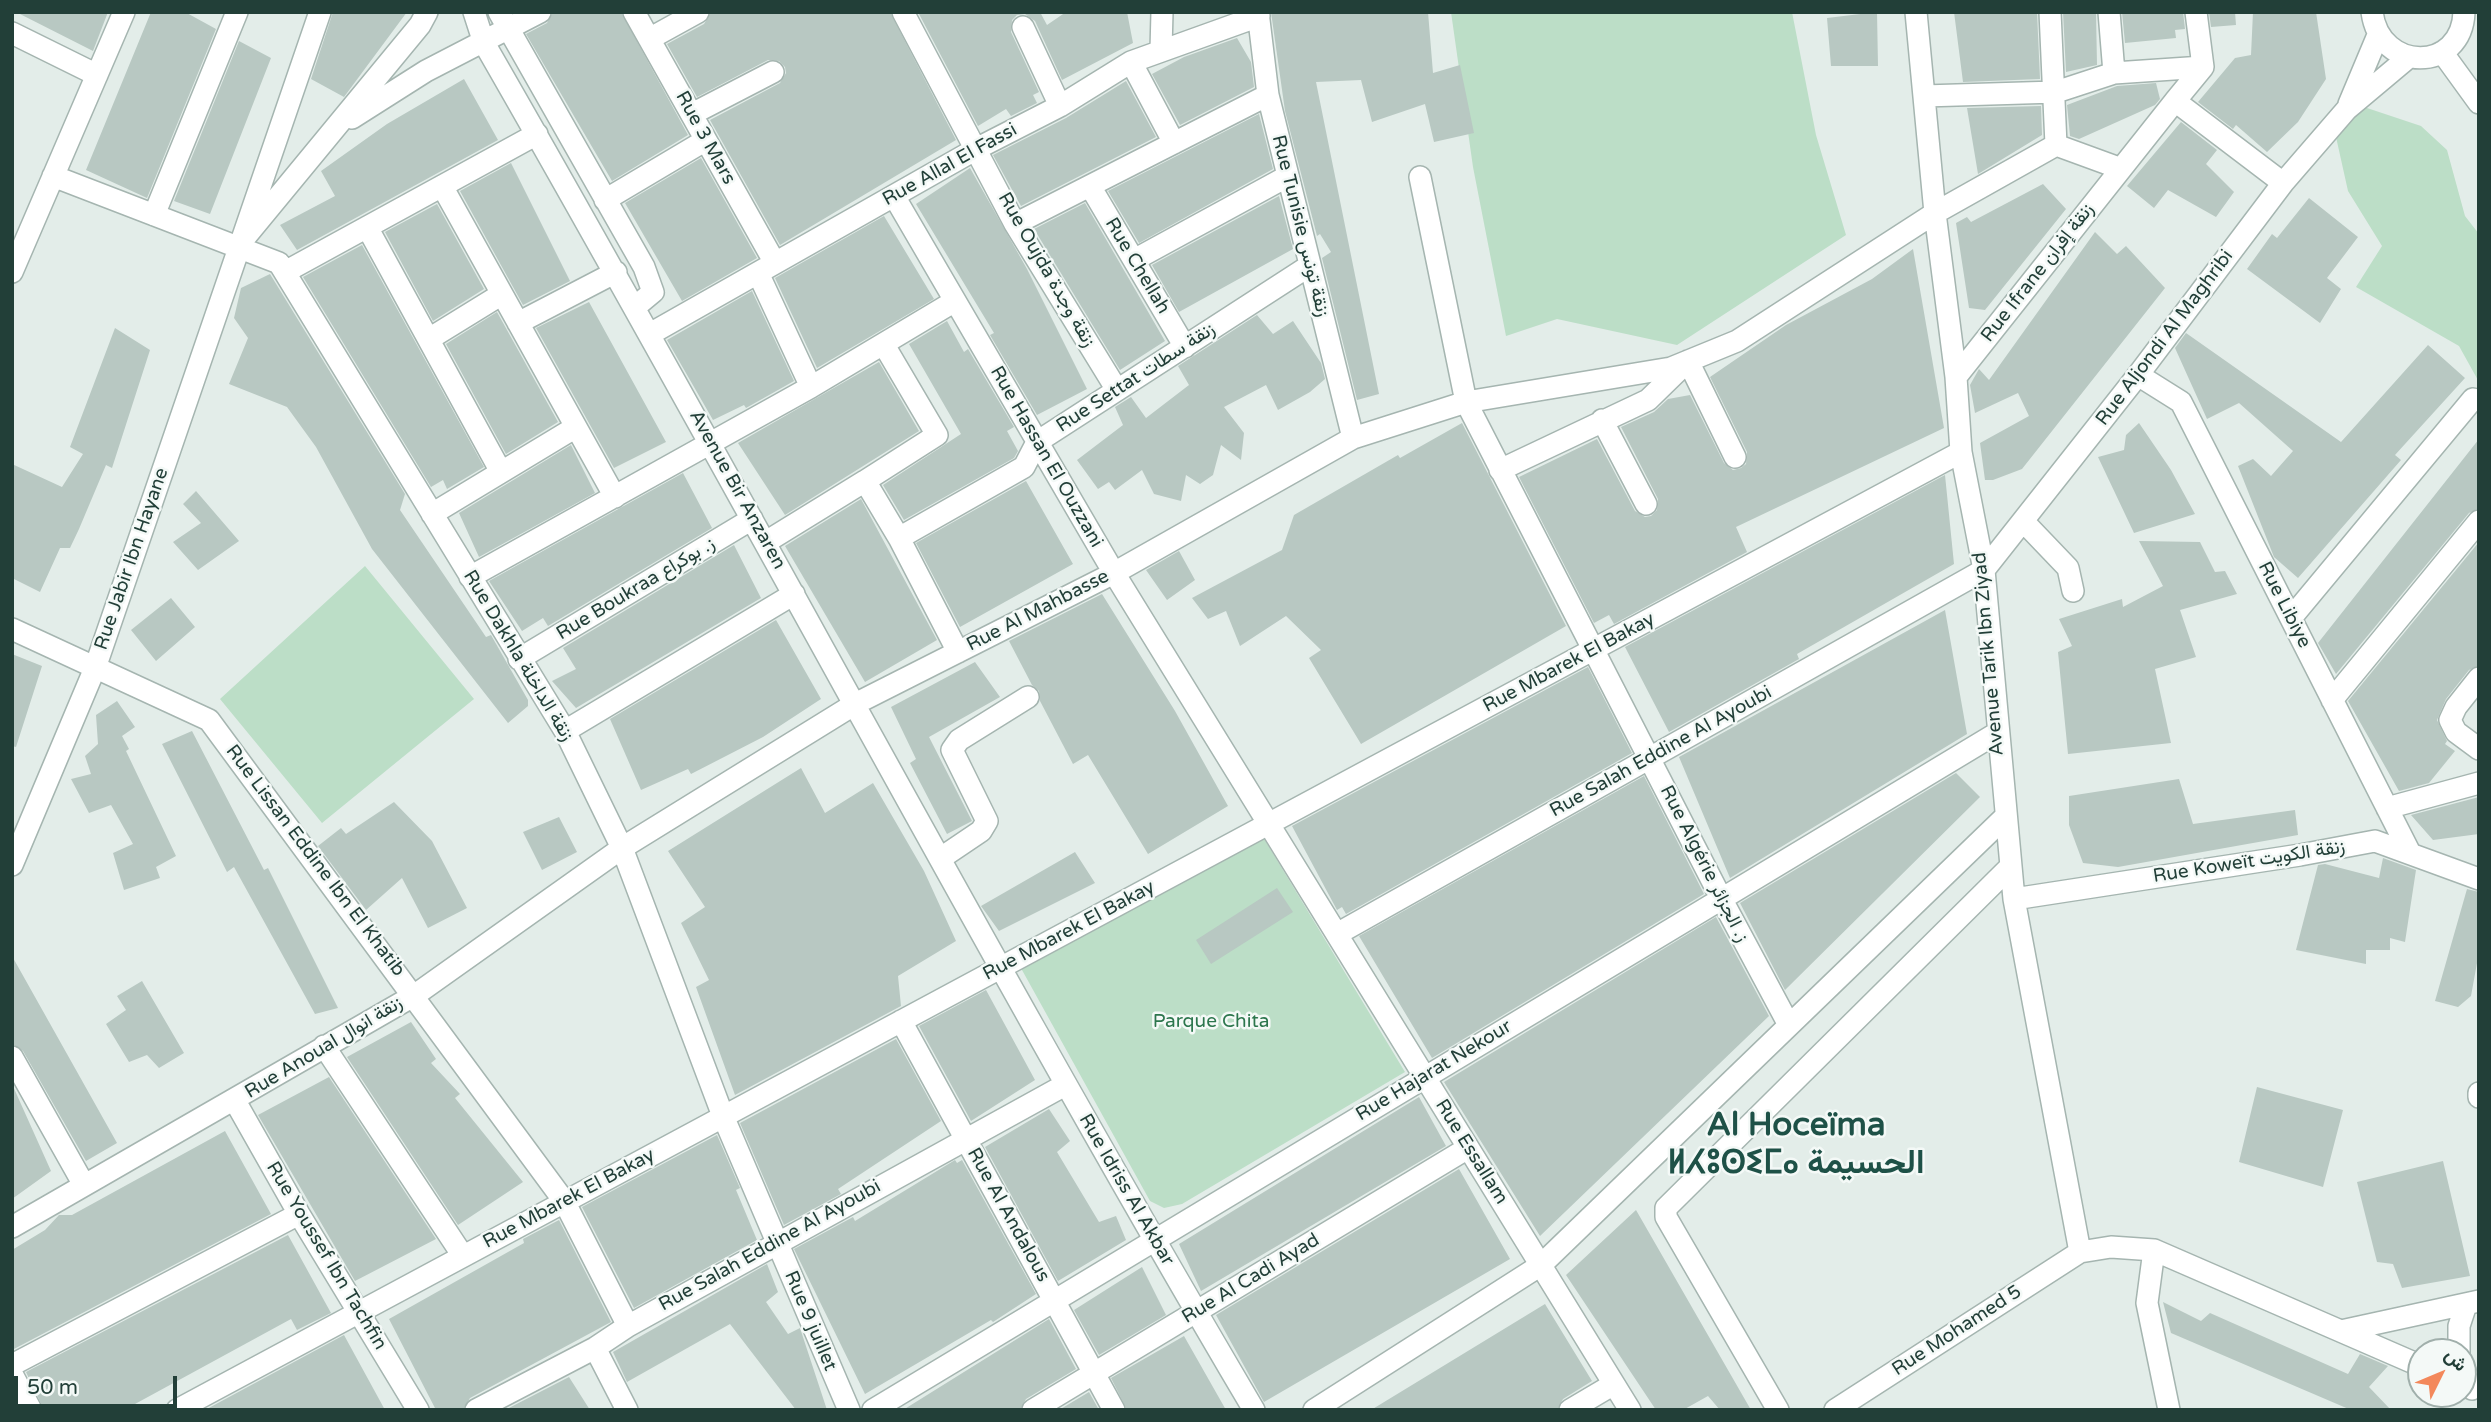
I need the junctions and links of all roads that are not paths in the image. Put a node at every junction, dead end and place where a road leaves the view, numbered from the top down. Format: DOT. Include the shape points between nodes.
graph roads {
  1 [pos="124,12"];
  2 [pos="237,12"];
  3 [pos="320,12"];
  4 [pos="427,12"];
  5 [pos="474,12"];
  6 [pos="540,12"];
  7 [pos="634,12"];
  8 [pos="698,12"];
  9 [pos="902,12"];
  10 [pos="1162,12"];
  11 [pos="1916,12"];
  12 [pos="2050,12"];
  13 [pos="2109,12"];
  14 [pos="2196,12"];
  15 [pos="2372,12"];
  16 [pos="1259,14"];
  17 [pos="2469,20"];
  18 [pos="504,21"];
  19 [pos="1023,27"];
  20 [pos="12,33"];
  21 [pos="2378,35"];
  22 [pos="649,39"];
  23 [pos="484,43"];
  24 [pos="1161,50"];
  25 [pos="2442,52"];
  26 [pos="2409,57"];
  27 [pos="1130,62"];
  28 [pos="2203,66"];
  29 [pos="773,72"];
  30 [pos="2115,74"];
  31 [pos="97,75"];
  32 [pos="2056,92"];
  33 [pos="1268,95"];
  34 [pos="1924,96"];
  35 [pos="2175,101"];
  36 [pos="2479,103"];
  37 [pos="1060,106"];
  38 [pos="2347,109"];
  39 [pos="692,114"];
  40 [pos="335,129"];
  41 [pos="537,134"];
  42 [pos="706,140"];
  43 [pos="1174,143"];
  44 [pos="2056,145"];
  45 [pos="978,148"];
  46 [pos="2119,168"];
  47 [pos="54,176"];
  48 [pos="1287,176"];
  49 [pos="1420,177"];
  50 [pos="2283,183"];
  51 [pos="442,186"];
  52 [pos="1090,186"];
  53 [pos="894,196"];
  54 [pos="605,200"];
  55 [pos="1935,213"];
  56 [pos="154,215"];
  57 [pos="1016,224"];
  58 [pos="368,227"];
  59 [pos="237,248"];
  60 [pos="1134,260"];
  61 [pos="1309,266"];
  62 [pos="766,268"];
  63 [pos="12,272"];
  64 [pos="285,272"];
  65 [pos="616,272"];
  66 [pos="502,294"];
  67 [pos="955,301"];
  68 [pos="635,307"];
  69 [pos="518,323"];
  70 [pos="650,334"];
  71 [pos="429,339"];
  72 [pos="884,345"];
  73 [pos="1185,346"];
  74 [pos="1688,361"];
  75 [pos="2138,375"];
  76 [pos="1956,377"];
  77 [pos="811,387"];
  78 [pos="1117,390"];
  79 [pos="2473,399"];
  80 [pos="1466,402"];
  81 [pos="1602,420"];
  82 [pos="576,427"];
  83 [pos="1353,438"];
  84 [pos="710,442"];
  85 [pos="1037,442"];
  86 [pos="1961,452"];
  87 [pos="1735,457"];
  88 [pos="1500,470"];
  89 [pos="501,472"];
  90 [pos="865,481"];
  91 [pos="615,497"];
  92 [pos="1646,504"];
  93 [pos="432,514"];
  94 [pos="752,519"];
  95 [pos="2023,521"];
  96 [pos="2479,521"];
  97 [pos="899,538"];
  98 [pos="766,542"];
  99 [pos="1984,570"];
  100 [pos="1114,573"];
  101 [pos="470,577"];
  102 [pos="2073,591"];
  103 [pos="794,594"];
  104 [pos="2291,618"];
  105 [pos="12,629"];
  106 [pos="1593,650"];
  107 [pos="958,652"];
  108 [pos="519,659"];
  109 [pos="95,668"];
  110 [pos="2479,678"];
  111 [pos="1028,697"];
  112 [pos="2332,700"];
  113 [pos="855,704"];
  114 [pos="565,731"];
  115 [pos="1997,733"];
  116 [pos="2479,749"];
  117 [pos="1649,759"];
  118 [pos="2479,783"];
  119 [pos="2387,808"];
  120 [pos="2005,817"];
  121 [pos="1269,823"];
  122 [pos="622,848"];
  123 [pos="2410,852"];
  124 [pos="941,858"];
  125 [pos="12,865"];
  126 [pos="2010,867"];
  127 [pos="2479,879"];
  128 [pos="1721,898"];
  129 [pos="2014,898"];
  130 [pos="1337,934"];
  131 [pos="1001,967"];
  132 [pos="415,995"];
  133 [pos="901,1021"];
  134 [pos="1789,1025"];
  135 [pos="324,1046"];
  136 [pos="12,1057"];
  137 [pos="1424,1077"];
  138 [pos="1065,1085"];
  139 [pos="235,1101"];
  140 [pos="723,1116"];
  141 [pos="965,1137"];
  142 [pos="1468,1148"];
  143 [pos="84,1185"];
  144 [pos="564,1201"];
  145 [pos="299,1214"];
  146 [pos="12,1227"];
  147 [pos="1155,1239"];
  148 [pos="777,1243"];
  149 [pos="2154,1251"];
  150 [pos="2080,1252"];
  151 [pos="463,1256"];
  152 [pos="1541,1265"];
  153 [pos="1055,1300"];
  154 [pos="2472,1303"];
  155 [pos="1196,1311"];
  156 [pos="360,1314"];
  157 [pos="628,1326"];
  158 [pos="2341,1331"];
  159 [pos="2459,1338"];
  160 [pos="595,1348"];
  161 [pos="2407,1360"];
  162 [pos="12,1365"];
  163 [pos="1095,1373"];
  164 [pos="12,1374"];
  165 [pos="1614,1384"];
  166 [pos="31,1410"];
  167 [pos="177,1410"];
  168 [pos="418,1410"];
  169 [pos="476,1410"];
  170 [pos="626,1410"];
  171 [pos="849,1410"];
  172 [pos="873,1410"];
  173 [pos="1033,1410"];
  174 [pos="1114,1410"];
  175 [pos="1254,1410"];
  176 [pos="1314,1410"];
  177 [pos="1570,1410"];
  178 [pos="1630,1410"];
  179 [pos="1778,1410"];
  180 [pos="1835,1410"];
  181 [pos="2169,1410"];
  1 -- 31 [label="street"];
  2 -- 56 [label="street"];
  3 -- 59 [label="street, Rue Jabir Ibn Hayane"];
  4 -- 40 [label="street"];
  5 -- 23 [label="street, Avenue Bir Anzaren"];
  6 -- 18 [label="street"];
  7 -- 22 [label="street, Rue 3 Mars"];
  8 -- 22 [label="street"];
  9 -- 45 [label="street, Rue Oujda زنقة وجدة"];
  10 -- 24 [label="street"];
  11 -- 34 [label="street, Avenue Tarik Ibn Ziyad"];
  12 -- 32 [label="street"];
  13 -- 30 [label="street"];
  14 -- 28 [label="street"];
  15 -- 21 [label="street"];
  16 -- 24 [label="street, Rue Allal El Fassi"];
  16 -- 33 [label="street, Rue Tunisie زنقة تونس"];
  17 -- 25 [label="street"];
  18 -- 23 [label="street"];
  18 -- 54 [label="street"];
  19 -- 37 [label="street"];
  20 -- 31 [label="street"];
  21 -- 26 [label="street" via="2386,45"];
  21 -- 38 [label="street, Rue Aljondi Al Maghribi"];
  22 -- 39 [label="street, Rue 3 Mars"];
  23 -- 40 [label="street" via="426,71"];
  23 -- 41 [label="street, Avenue Bir Anzaren"];
  24 -- 27 [label="street, Rue Allal El Fassi"];
  25 -- 26 [label="street"];
  25 -- 36 [label="street"];
  26 -- 38 [label="street, Rue Aljondi Al Maghribi"];
  27 -- 37 [label="street, Rue Allal El Fassi"];
  27 -- 43 [label="street"];
  28 -- 30 [label="street"];
  28 -- 35 [label="street, Rue Ifrane زنقة إفران"];
  29 -- 39 [label="street"];
  30 -- 32 [label="street"];
  31 -- 47 [label="street"];
  32 -- 34 [label="street"];
  32 -- 44 [label="street"];
  33 -- 43 [label="street"];
  33 -- 48 [label="street, Rue Tunisie زنقة تونس"];
  34 -- 55 [label="street, Avenue Tarik Ibn Ziyad"];
  35 -- 46 [label="street, Rue Ifrane زنقة إفران"];
  35 -- 50 [label="street"];
  37 -- 45 [label="street, Rue Allal El Fassi"];
  38 -- 50 [label="street, Rue Aljondi Al Maghribi"];
  39 -- 42 [label="street, Rue 3 Mars"];
  40 -- 59 [label="street"];
  41 -- 51 [label="street"];
  41 -- 65 [label="street, Avenue Bir Anzaren"];
  42 -- 54 [label="street"];
  42 -- 62 [label="street, Rue 3 Mars"];
  43 -- 52 [label="street"];
  44 -- 46 [label="street"];
  44 -- 55 [label="street, Rue Al Mahbasse"];
  45 -- 53 [label="street, Rue Allal El Fassi"];
  45 -- 57 [label="street, Rue Oujda زنقة وجدة"];
  46 -- 76 [label="street, Rue Ifrane زنقة إفران"];
  47 -- 56 [label="street, Rue Dakhla زنقة الداخلة"];
  47 -- 63 [label="street"];
  48 -- 60 [label="street"];
  48 -- 61 [label="street, Rue Tunisie زنقة تونس"];
  49 -- 80 [label="street, Rue Algérie ز. الجزائر"];
  50 -- 75 [label="street, Rue Aljondi Al Maghribi"];
  51 -- 58 [label="street"];
  51 -- 66 [label="street"];
  52 -- 57 [label="street"];
  52 -- 60 [label="street, Rue Chellah"];
  53 -- 62 [label="street, Rue Allal El Fassi"];
  53 -- 67 [label="street, Rue Hassan El Ouzzani"];
  54 -- 68 [label="street" via="653,292"];
  55 -- 74 [label="street, Rue Al Mahbasse" via="1737,341"];
  55 -- 76 [label="street, Avenue Tarik Ibn Ziyad"];
  56 -- 59 [label="street, Rue Dakhla زنقة الداخلة"];
  57 -- 78 [label="street, Rue Oujda زنقة وجدة"];
  58 -- 64 [label="street"];
  58 -- 71 [label="street"];
  59 -- 64 [label="street, Rue Dakhla زنقة الداخلة" via="279,262"];
  59 -- 109 [label="street, Rue Jabir Ibn Hayane"];
  60 -- 73 [label="street, Rue Chellah"];
  61 -- 73 [label="street, Rue Settat زنقة سطات"];
  61 -- 83 [label="street, Rue Tunisie زنقة تونس"];
  62 -- 70 [label="street, Rue Allal El Fassi"];
  62 -- 77 [label="street, Rue 3 Mars"];
  64 -- 93 [label="street, Rue Dakhla زنقة الداخلة"];
  65 -- 68 [label="street, Avenue Bir Anzaren"];
  65 -- 69 [label="street"];
  66 -- 69 [label="street"];
  66 -- 71 [label="street"];
  67 -- 72 [label="street"];
  67 -- 85 [label="street, Rue Hassan El Ouzzani"];
  68 -- 70 [label="street, Avenue Bir Anzaren"];
  69 -- 82 [label="street"];
  70 -- 84 [label="street, Avenue Bir Anzaren"];
  71 -- 89 [label="street"];
  72 -- 77 [label="street"];
  72 -- 90 [label="street" via="937,435"];
  73 -- 78 [label="street, Rue Settat زنقة سطات"];
  74 -- 80 [label="street, Rue Al Mahbasse" via="1671,368"];
  74 -- 81 [label="street" via="1648,400"];
  74 -- 87 [label="street"];
  75 -- 95 [label="street, Rue Aljondi Al Maghribi"];
  75 -- 104 [label="street, Rue Libiye" via="2181,402"];
  76 -- 86 [label="street, Avenue Tarik Ibn Ziyad"];
  77 -- 84 [label="street"];
  78 -- 85 [label="street, Rue Settat زنقة سطات"];
  79 -- 104 [label="street"];
  80 -- 83 [label="street, Rue Al Mahbasse"];
  80 -- 88 [label="street, Rue Algérie ز. الجزائر"];
  81 -- 88 [label="street"];
  81 -- 92 [label="street"];
  82 -- 89 [label="street"];
  82 -- 91 [label="street"];
  83 -- 100 [label="street, Rue Al Mahbasse"];
  84 -- 91 [label="street"];
  84 -- 94 [label="street, Avenue Bir Anzaren"];
  85 -- 97 [label="street, Rue Settat زنقة سطات" via="1024,467"];
  85 -- 100 [label="street, Rue Hassan El Ouzzani"];
  86 -- 99 [label="street, Avenue Tarik Ibn Ziyad"];
  86 -- 106 [label="street, Rue Mbarek El Bakay"];
  88 -- 106 [label="street, Rue Algérie ز. الجزائر"];
  89 -- 93 [label="street"];
  90 -- 97 [label="street"];
  90 -- 98 [label="street"];
  91 -- 101 [label="street"];
  93 -- 101 [label="street, Rue Dakhla زنقة الداخلة"];
  94 -- 98 [label="street, Avenue Bir Anzaren"];
  94 -- 108 [label="street, Rue Boukraa ز. بوكراع"];
  95 -- 99 [label="street, Rue Aljondi Al Maghribi"];
  95 -- 102 [label="street" via="2067,568"];
  96 -- 112 [label="street"];
  97 -- 107 [label="street"];
  98 -- 103 [label="street, Avenue Bir Anzaren"];
  99 -- 115 [label="street, Avenue Tarik Ibn Ziyad"];
  99 -- 117 [label="street, Rue Salah Eddine Al Ayoubi"];
  100 -- 107 [label="street, Rue Al Mahbasse"];
  100 -- 121 [label="street, Rue Hassan El Ouzzani"];
  101 -- 108 [label="street, Rue Dakhla زنقة الداخلة"];
  103 -- 113 [label="street, Avenue Bir Anzaren"];
  103 -- 114 [label="street"];
  104 -- 112 [label="street, Rue Libiye"];
  105 -- 109 [label="street, Rue Lissan Eddine Ibn El Khatib"];
  106 -- 117 [label="street, Rue Algérie ز. الجزائر"];
  106 -- 121 [label="street, Rue Mbarek El Bakay"];
  107 -- 113 [label="street, Rue Al Mahbasse"];
  108 -- 114 [label="street, Rue Dakhla زنقة الداخلة"];
  109 -- 125 [label="street, Rue Jabir Ibn Hayane"];
  109 -- 132 [label="street, Rue Lissan Eddine Ibn El Khatib" via="209,720"];
  110 -- 116 [label="street" via="2450,720 2456,732"];
  111 -- 124 [label="street" via="959,740 953,750 987,821 981,831"];
  112 -- 119 [label="street, Rue Libiye"];
  113 -- 122 [label="street, Rue Al Mahbasse"];
  113 -- 124 [label="street, Avenue Bir Anzaren"];
  114 -- 122 [label="street, Rue Dakhla زنقة الداخلة"];
  115 -- 120 [label="street, Avenue Tarik Ibn Ziyad"];
  115 -- 128 [label="street, Rue Hajarat Nekour"];
  117 -- 128 [label="street, Rue Algérie ز. الجزائر"];
  117 -- 130 [label="street, Rue Salah Eddine Al Ayoubi"];
  118 -- 119 [label="street"];
  119 -- 123 [label="street, Rue Libiye"];
  120 -- 126 [label="street, Avenue Tarik Ibn Ziyad"];
  120 -- 134 [label="street"];
  121 -- 130 [label="street, Rue Essallam"];
  121 -- 131 [label="street, Rue Mbarek El Bakay"];
  122 -- 132 [label="street, Rue Anoual زنقة انوال"];
  122 -- 140 [label="street, Rue Dakhla زنقة الداخلة"];
  123 -- 127 [label="street, Rue Koweït زنقة الكويت"];
  123 -- 129 [label="street, Rue Koweït زنقة الكويت" via="2375,841"];
  124 -- 131 [label="street, Avenue Bir Anzaren"];
  126 -- 129 [label="street, Avenue Tarik Ibn Ziyad"];
  126 -- 179 [label="street" via="1666,1208 1666,1217"];
  128 -- 134 [label="street, Rue Algérie ز. الجزائر"];
  128 -- 137 [label="street, Rue Hajarat Nekour"];
  129 -- 150 [label="street, Avenue Tarik Ibn Ziyad"];
  130 -- 137 [label="street, Rue Essallam"];
  131 -- 133 [label="street, Rue Mbarek El Bakay"];
  131 -- 138 [label="street, Rue Idriss Al Akbar"];
  132 -- 135 [label="street, Rue Anoual زنقة انوال"];
  132 -- 144 [label="street, Rue Lissan Eddine Ibn El Khatib"];
  133 -- 140 [label="street, Rue Mbarek El Bakay"];
  133 -- 141 [label="street, Rue Al Andalous"];
  134 -- 152 [label="street"];
  135 -- 139 [label="street, Rue Anoual زنقة انوال"];
  135 -- 151 [label="street"];
  136 -- 143 [label="street"];
  137 -- 142 [label="street, Rue Essallam"];
  137 -- 147 [label="street, Rue Hajarat Nekour"];
  138 -- 141 [label="street, Rue Salah Eddine Al Ayoubi"];
  138 -- 147 [label="street, Rue Idriss Al Akbar"];
  139 -- 143 [label="street, Rue Anoual زنقة انوال"];
  139 -- 145 [label="street, Rue Youssef Ibn Tachfin"];
  140 -- 144 [label="street, Rue Mbarek El Bakay"];
  140 -- 148 [label="street, Rue 9 juillet"];
  141 -- 148 [label="street, Rue Salah Eddine Al Ayoubi"];
  141 -- 153 [label="street, Rue Al Andalous"];
  142 -- 152 [label="street, Rue Essallam"];
  142 -- 155 [label="street, Rue Al Cadi Ayad"];
  143 -- 146 [label="street, Rue Anoual زنقة انوال"];
  144 -- 151 [label="street, Rue Mbarek El Bakay"];
  144 -- 157 [label="street, Rue Lissan Eddine Ibn El Khatib"];
  145 -- 156 [label="street, Rue Youssef Ibn Tachfin"];
  145 -- 162 [label="street"];
  147 -- 153 [label="street, Rue Hajarat Nekour"];
  147 -- 155 [label="street, Rue Idriss Al Akbar"];
  148 -- 157 [label="street, Rue Salah Eddine Al Ayoubi"];
  148 -- 171 [label="street, Rue 9 juillet"];
  149 -- 150 [label="street" via="2111,1247"];
  149 -- 158 [label="street"];
  149 -- 181 [label="street" via="2147,1303"];
  150 -- 180 [label="street, Rue Mohamed 5"];
  151 -- 156 [label="street, Rue Mbarek El Bakay"];
  152 -- 165 [label="street, Rue Essallam"];
  152 -- 176 [label="street"];
  153 -- 163 [label="street, Rue Al Andalous"];
  153 -- 172 [label="street, Rue Hajarat Nekour"];
  154 -- 158 [label="street"];
  154 -- 159 [label="street" via="2459,1326"];
  155 -- 163 [label="street, Rue Al Cadi Ayad"];
  155 -- 175 [label="street, Rue Idriss Al Akbar"];
  156 -- 167 [label="street, Rue Mbarek El Bakay"];
  156 -- 168 [label="street, Rue Youssef Ibn Tachfin"];
  157 -- 160 [label="street, Rue Salah Eddine Al Ayoubi"];
  158 -- 161 [label="street"];
  160 -- 169 [label="street, Rue Salah Eddine Al Ayoubi"];
  160 -- 170 [label="street"];
  163 -- 173 [label="street, Rue Al Cadi Ayad"];
  163 -- 174 [label="street, Rue Al Andalous"];
  164 -- 166 [label="street"];
  165 -- 177 [label="street"];
  165 -- 178 [label="street, Rue Essallam"];
}
